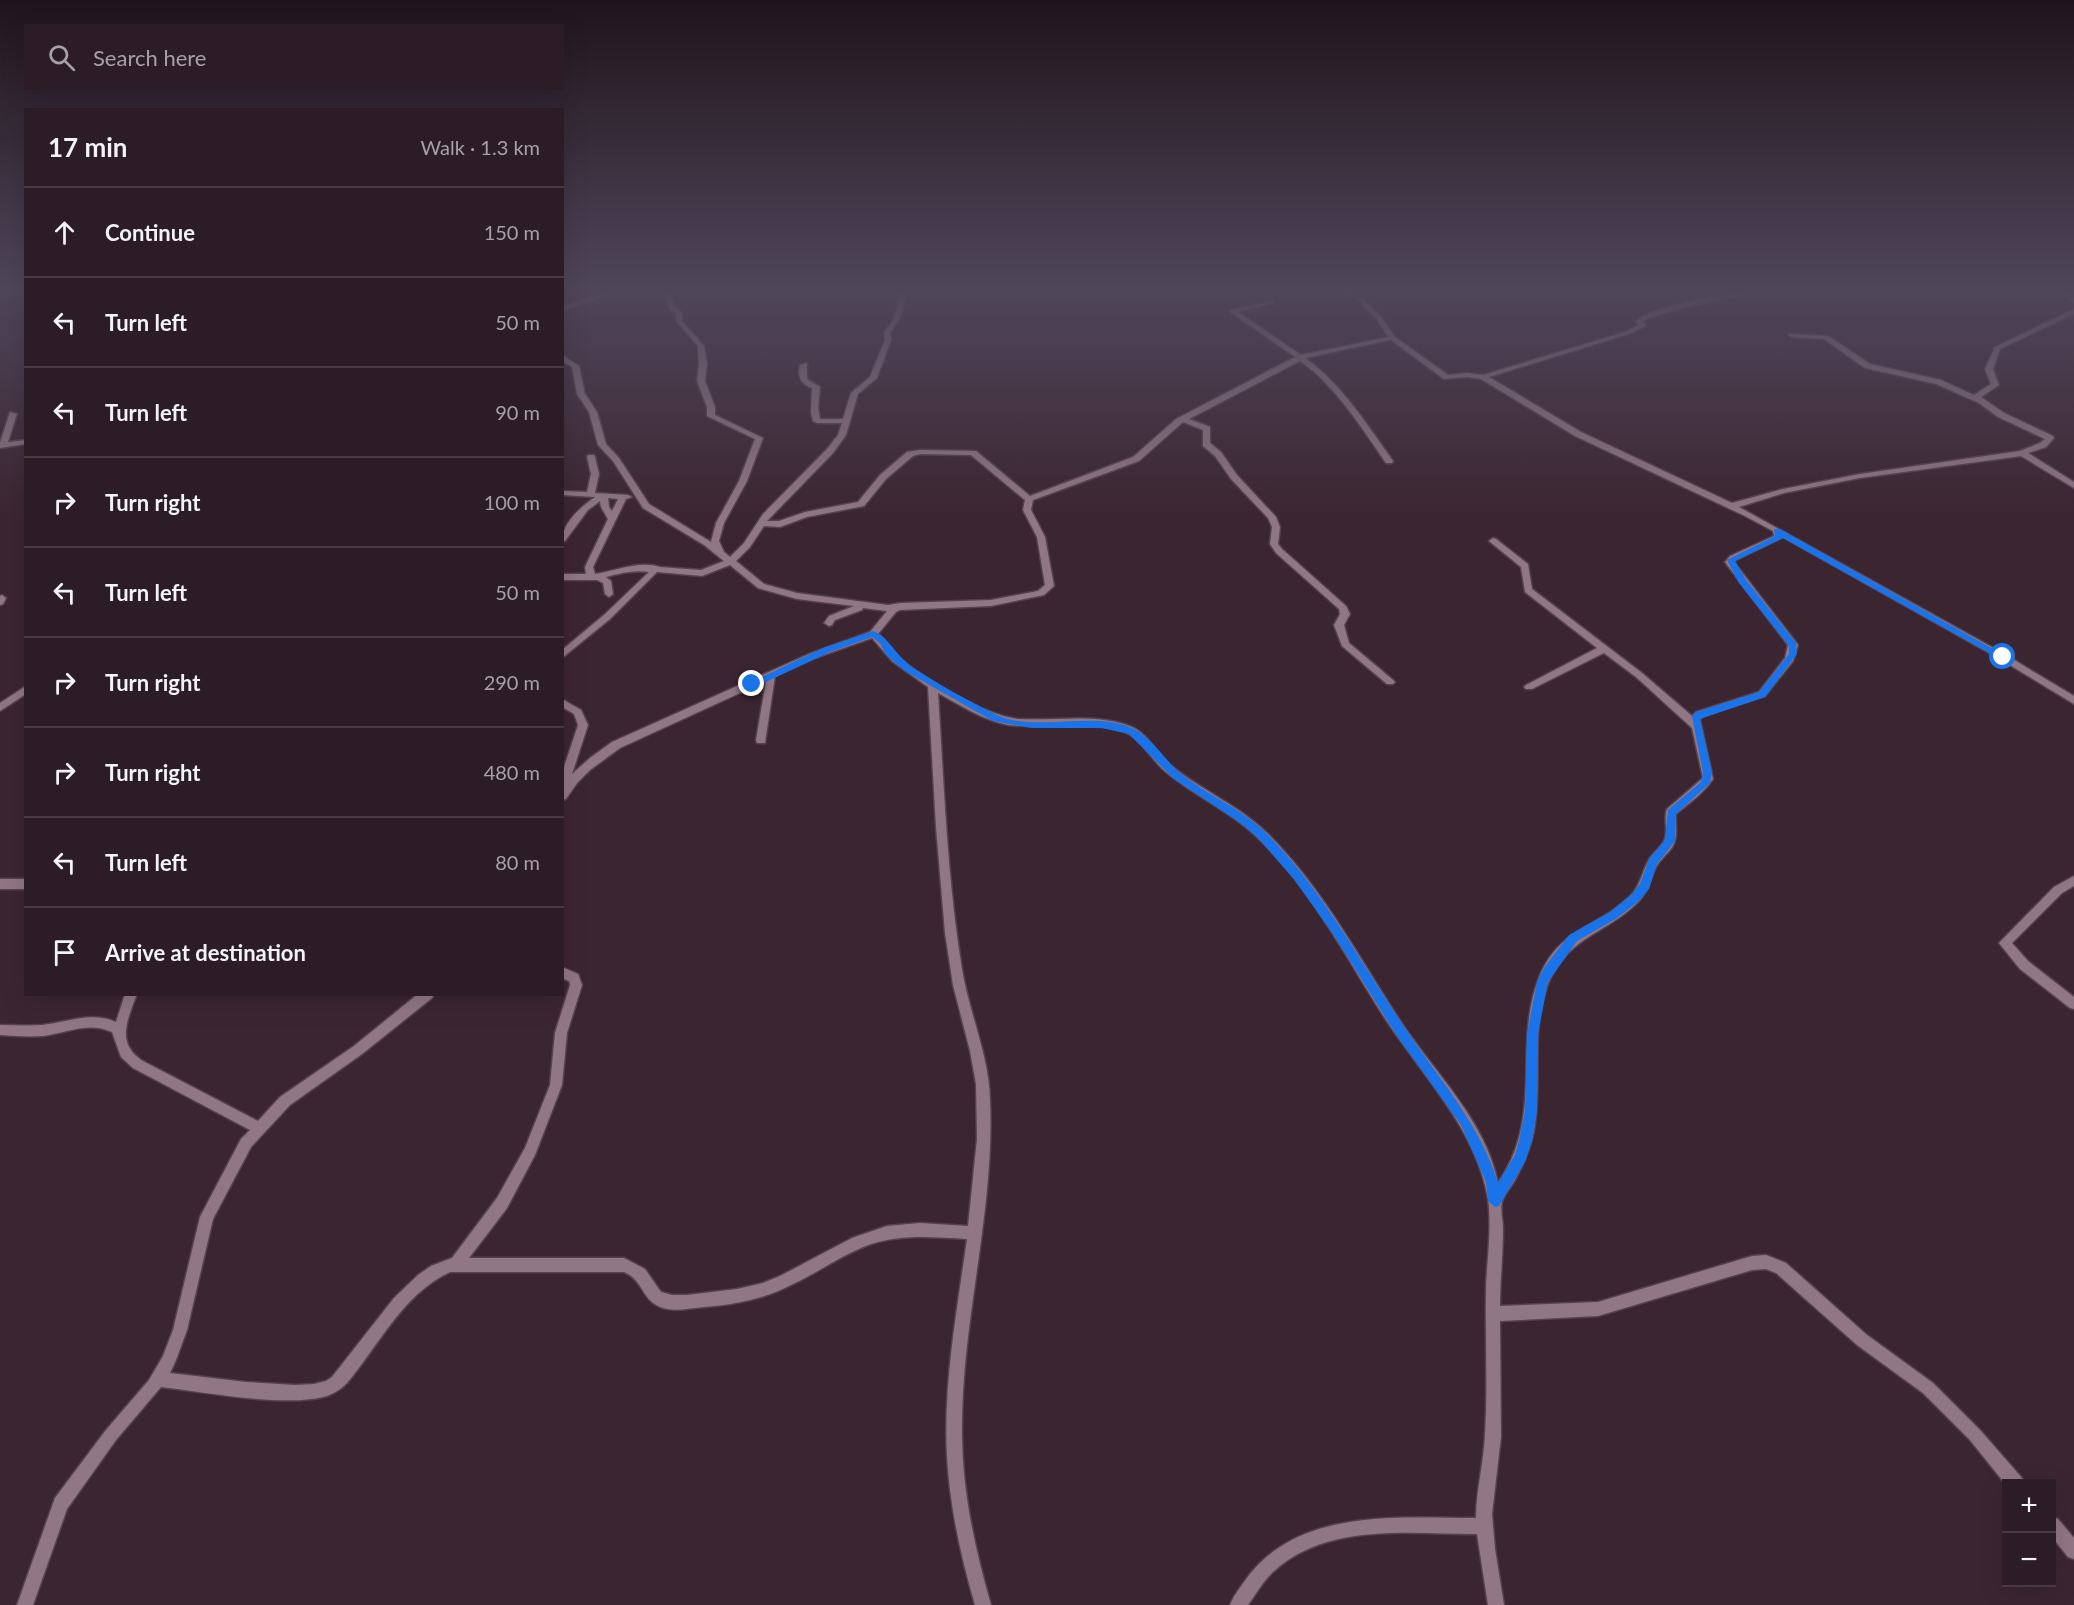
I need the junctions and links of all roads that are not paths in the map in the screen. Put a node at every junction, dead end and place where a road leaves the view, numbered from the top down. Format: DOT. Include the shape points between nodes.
graph roads {
  1 [pos="575,367"];
  2 [pos="703,367"];
  3 [pos="803,367"];
  4 [pos="877,367"];
  5 [pos="1282,367"];
  6 [pos="1312,367"];
  7 [pos="1433,367"];
  8 [pos="1516,367"];
  9 [pos="1873,367"];
  10 [pos="1990,367"];
  11 [pos="1483,377"];
  12 [pos="1982,403"];
  13 [pos="13,414"];
  14 [pos="1183,419"];
  15 [pos="847,421"];
  16 [pos="24,436"];
  17 [pos="24,442"];
  18 [pos="2,445"];
  19 [pos="2022,453"];
  20 [pos="591,457"];
  21 [pos="1389,461"];
  22 [pos="2074,486"];
  23 [pos="564,493"];
  24 [pos="591,494"];
  25 [pos="604,495"];
  26 [pos="623,497"];
  27 [pos="640,498"];
  28 [pos="1029,499"];
  29 [pos="1732,506"];
  30 [pos="612,518"];
  31 [pos="761,523"];
  32 [pos="1777,531"];
  33 [pos="564,536"];
  34 [pos="1493,541"];
  35 [pos="720,553"];
  36 [pos="730,562"];
  37 [pos="656,568"];
  38 [pos="564,577"];
  39 [pos="595,577"];
  40 [pos="609,594"];
  41 [pos="862,605"];
  42 [pos="901,606"];
  43 [pos="830,623"];
  44 [pos="873,634"];
  45 [pos="1605,648"];
  46 [pos="564,655"];
  47 [pos="771,676"];
  48 [pos="1390,682"];
  49 [pos="933,685"];
  50 [pos="1529,687"];
  51 [pos="24,690"];
  52 [pos="2074,701"];
  53 [pos="564,703"];
  54 [pos="0,708"];
  55 [pos="1701,730"];
  56 [pos="761,740"];
  57 [pos="564,783"];
  58 [pos="564,793"];
  59 [pos="2074,880"];
  60 [pos="0,884"];
  61 [pos="24,884"];
  62 [pos="564,973"];
  63 [pos="130,996"];
  64 [pos="426,996"];
  65 [pos="2074,1004"];
  66 [pos="0,1030"];
  67 [pos="120,1034"];
  68 [pos="259,1128"];
  69 [pos="1495,1201"];
  70 [pos="974,1233"];
  71 [pos="456,1264"];
  72 [pos="1493,1314"];
  73 [pos="159,1379"];
  74 [pos="2012,1479"];
  75 [pos="1485,1526"];
  76 [pos="2056,1530"];
  77 [pos="2074,1551"];
  78 [pos="26,1605"];
  79 [pos="983,1605"];
  80 [pos="1238,1605"];
  81 [pos="1496,1605"];
  1 -- 27 [label="street" via="581,394 593,412 602,445"];
  2 -- 35 [label="street" via="701,381 711,416 759,438 743,481 720,523 715,541"];
  3 -- 15 [label="street" via="804,381 816,387 817,421"];
  4 -- 15 [label="street" via="873,378 855,393"];
  5 -- 14 [label="street"];
  6 -- 21 [label="street" via="1328,382"];
  7 -- 11 [label="street" via="1447,377"];
  8 -- 11 [label="street"];
  9 -- 12 [label="street" via="1938,382"];
  10 -- 12 [label="street" via="1995,385 1977,396"];
  11 -- 29 [label="street" via="1578,434"];
  12 -- 19 [label="street" via="2050,438"];
  13 -- 18 [label="street"];
  14 -- 28 [label="street" via="1129,463"];
  14 -- 48 [label="street" via="1207,429 1206,444 1272,517 1276,527 1274,544 1279,551 1343,608 1345,614 1340,625 1345,644"];
  15 -- 31 [label="street" via="830,451"];
  16 -- 18 [label="street"];
  17 -- 18 [label="street"];
  19 -- 22 [label="street"];
  19 -- 29 [label="street" via="1860,476"];
  20 -- 24 [label="street" via="596,474"];
  23 -- 24 [label="street"];
  24 -- 25 [label="street"];
  25 -- 26 [label="street"];
  25 -- 30 [label="street"];
  25 -- 33 [label="street" via="585,508"];
  26 -- 27 [label="street"];
  26 -- 30 [label="street"];
  27 -- 35 [label="street" via="653,513"];
  28 -- 31 [label="street" via="973,453 920,452 910,454 883,477 861,504 780,524"];
  28 -- 42 [label="street" via="1027,510 1041,537 1049,573 1048,589 991,603"];
  29 -- 32 [label="street"];
  30 -- 39 [label="street" via="589,567"];
  31 -- 36 [label="street"];
  32 -- 52 [label="street"];
  32 -- 55 [label="street" via="1779,537 1730,562 1793,645 1793,654 1762,694 1699,714 1695,719"];
  34 -- 45 [label="street" via="1524,566 1527,590"];
  35 -- 36 [label="street"];
  36 -- 37 [label="street" via="702,573"];
  36 -- 41 [label="street" via="751,580 771,590"];
  37 -- 39 [label="street" via="620,570"];
  37 -- 46 [label="street" via="648,580"];
  38 -- 39 [label="street"];
  39 -- 40 [label="street" via="607,581"];
  41 -- 42 [label="street"];
  41 -- 43 [label="street" via="832,618"];
  42 -- 44 [label="street" via="892,610"];
  44 -- 47 [label="street"];
  44 -- 49 [label="street" via="898,661"];
  45 -- 50 [label="street"];
  45 -- 55 [label="street"];
  47 -- 56 [label="street"];
  47 -- 58 [label="street" via="616,745 593,761"];
  49 -- 69 [label="street" via="996,719 1032,725 1102,724 1128,729 1177,776 1262,835 1298,876 1465,1121 1492,1182"];
  49 -- 70 [label="street" via="942,857 958,982 984,1097"];
  51 -- 54 [label="street"];
  53 -- 57 [label="street" via="578,712 584,725"];
  55 -- 69 [label="street" via="1708,778 1671,812 1670,841 1653,862 1645,886 1623,909 1573,938 1558,954 1543,982 1532,1034 1529,1125 1521,1158"];
  59 -- 65 [label="street" via="2007,938 2005,945"];
  60 -- 61 [label="street"];
  62 -- 71 [label="street" via="574,978 576,985 561,1033 551,1100 502,1203"];
  63 -- 67 [label="street"];
  64 -- 68 [label="street" via="298,1091"];
  66 -- 67 [label="street" via="29,1031 97,1022 111,1025"];
  67 -- 68 [label="street" via="123,1050 137,1064"];
  68 -- 73 [label="street" via="232,1168 207,1217 180,1330"];
  69 -- 72 [label="street"];
  70 -- 71 [label="street" via="887,1233 766,1289 736,1297 685,1302 655,1297 641,1272 624,1265"];
  70 -- 79 [label="street" via="955,1409 958,1493"];
  71 -- 73 [label="street" via="436,1270 421,1283 329,1388 259,1390"];
  72 -- 74 [label="street" via="1598,1309 1752,1263 1772,1264 1944,1403"];
  72 -- 75 [label="street" via="1493,1439"];
  73 -- 78 [label="street" via="111,1435 61,1504"];
  75 -- 80 [label="street" via="1388,1527 1317,1537 1272,1562"];
  75 -- 81 [label="street"];
  76 -- 77 [label="street"];
}
